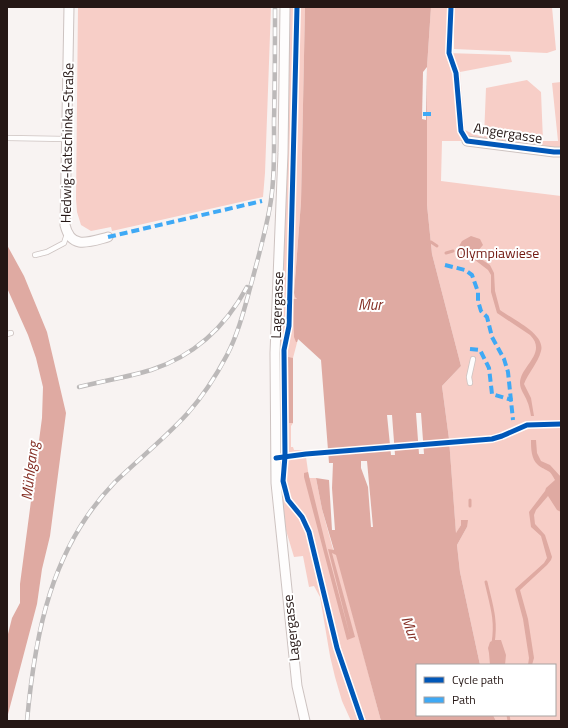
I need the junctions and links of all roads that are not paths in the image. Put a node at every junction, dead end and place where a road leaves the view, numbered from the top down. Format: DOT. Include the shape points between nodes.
graph roads {
  1 [pos="69,7"];
  2 [pos="285,7"];
  3 [pos="7,138"];
  4 [pos="67,139"];
  5 [pos="467,141"];
  6 [pos="561,152"];
  7 [pos="67,234"];
  8 [pos="108,237"];
  9 [pos="35,255"];
  10 [pos="473,359"];
  11 [pos="470,384"];
  12 [pos="305,721"];
  1 -- 4 [label="street, Hedwig-Katschinka-Straße"];
  2 -- 12 [label="street, Lagergasse" via="283,153 275,353 276,483 297,686"];
  3 -- 4 [label="lane"];
  4 -- 7 [label="street, Hedwig-Katschinka-Straße"];
  5 -- 6 [label="street, Angergasse"];
  7 -- 8 [label="street, Hedwig-Katschinka-Straße" via="75,241 84,243"];
  7 -- 9 [label="lane" via="64,243"];
  10 -- 11 [label="lane"];
}
